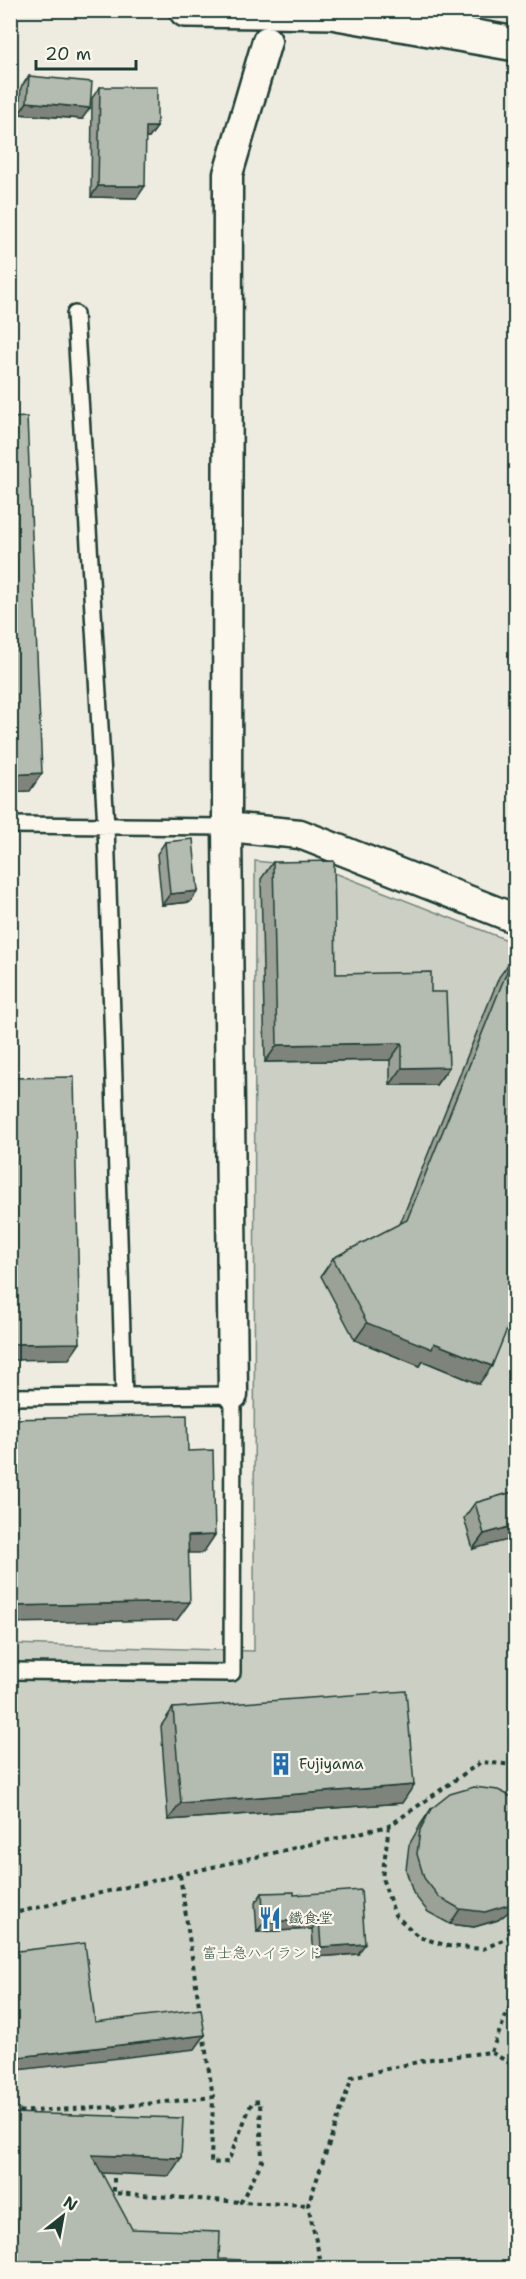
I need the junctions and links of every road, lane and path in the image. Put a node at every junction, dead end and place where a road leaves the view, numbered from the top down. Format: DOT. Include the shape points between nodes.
graph roads {
  1 [pos="186,10"];
  2 [pos="328,11"];
  3 [pos="267,41"];
  4 [pos="516,44"];
  5 [pos="75,314"];
  6 [pos="10,825"];
  7 [pos="106,826"];
  8 [pos="227,827"];
  9 [pos="516,919"];
  10 [pos="233,1395"];
  11 [pos="124,1396"];
  12 [pos="10,1397"];
  13 [pos="10,1671"];
  14 [pos="516,1766"];
  15 [pos="388,1827"];
  16 [pos="180,1875"];
  17 [pos="10,1914"];
  18 [pos="516,1934"];
  19 [pos="516,1992"];
  20 [pos="201,2015"];
  21 [pos="202,2027"];
  22 [pos="491,2052"];
  23 [pos="516,2067"];
  24 [pos="213,2097"];
  25 [pos="116,2108"];
  26 [pos="10,2112"];
  27 [pos="115,2129"];
  28 [pos="114,2161"];
  29 [pos="241,2202"];
  30 [pos="308,2205"];
  31 [pos="322,2268"];
  1 -- 2 [label="highway"];
  2 -- 4 [label="highway"];
  3 -- 8 [label="street" via="228,174"];
  5 -- 7 [label="lane"];
  6 -- 7 [label="lane"];
  7 -- 8 [label="lane"];
  7 -- 11 [label="lane"];
  8 -- 9 [label="street" via="300,834"];
  8 -- 10 [label="street"];
  10 -- 11 [label="lane"];
  10 -- 13 [label="lane" via="232,1673"];
  11 -- 12 [label="lane"];
  14 -- 15 [label="path" via="481,1762"];
  15 -- 16 [label="path"];
  15 -- 18 [label="path" via="382,1878 395,1916 419,1937 448,1946 483,1950"];
  16 -- 17 [label="path"];
  16 -- 20 [label="path"];
  19 -- 22 [label="path"];
  21 -- 24 [label="path"];
  22 -- 23 [label="path"];
  22 -- 30 [label="path" via="431,2059 352,2077"];
  24 -- 25 [label="path"];
  24 -- 29 [label="path" via="211,2163 228,2162 252,2102 260,2101 262,2161"];
  25 -- 26 [label="path"];
  25 -- 27 [label="path"];
  28 -- 29 [label="path" via="114,2193"];
  29 -- 30 [label="path"];
  30 -- 31 [label="path"];
}
